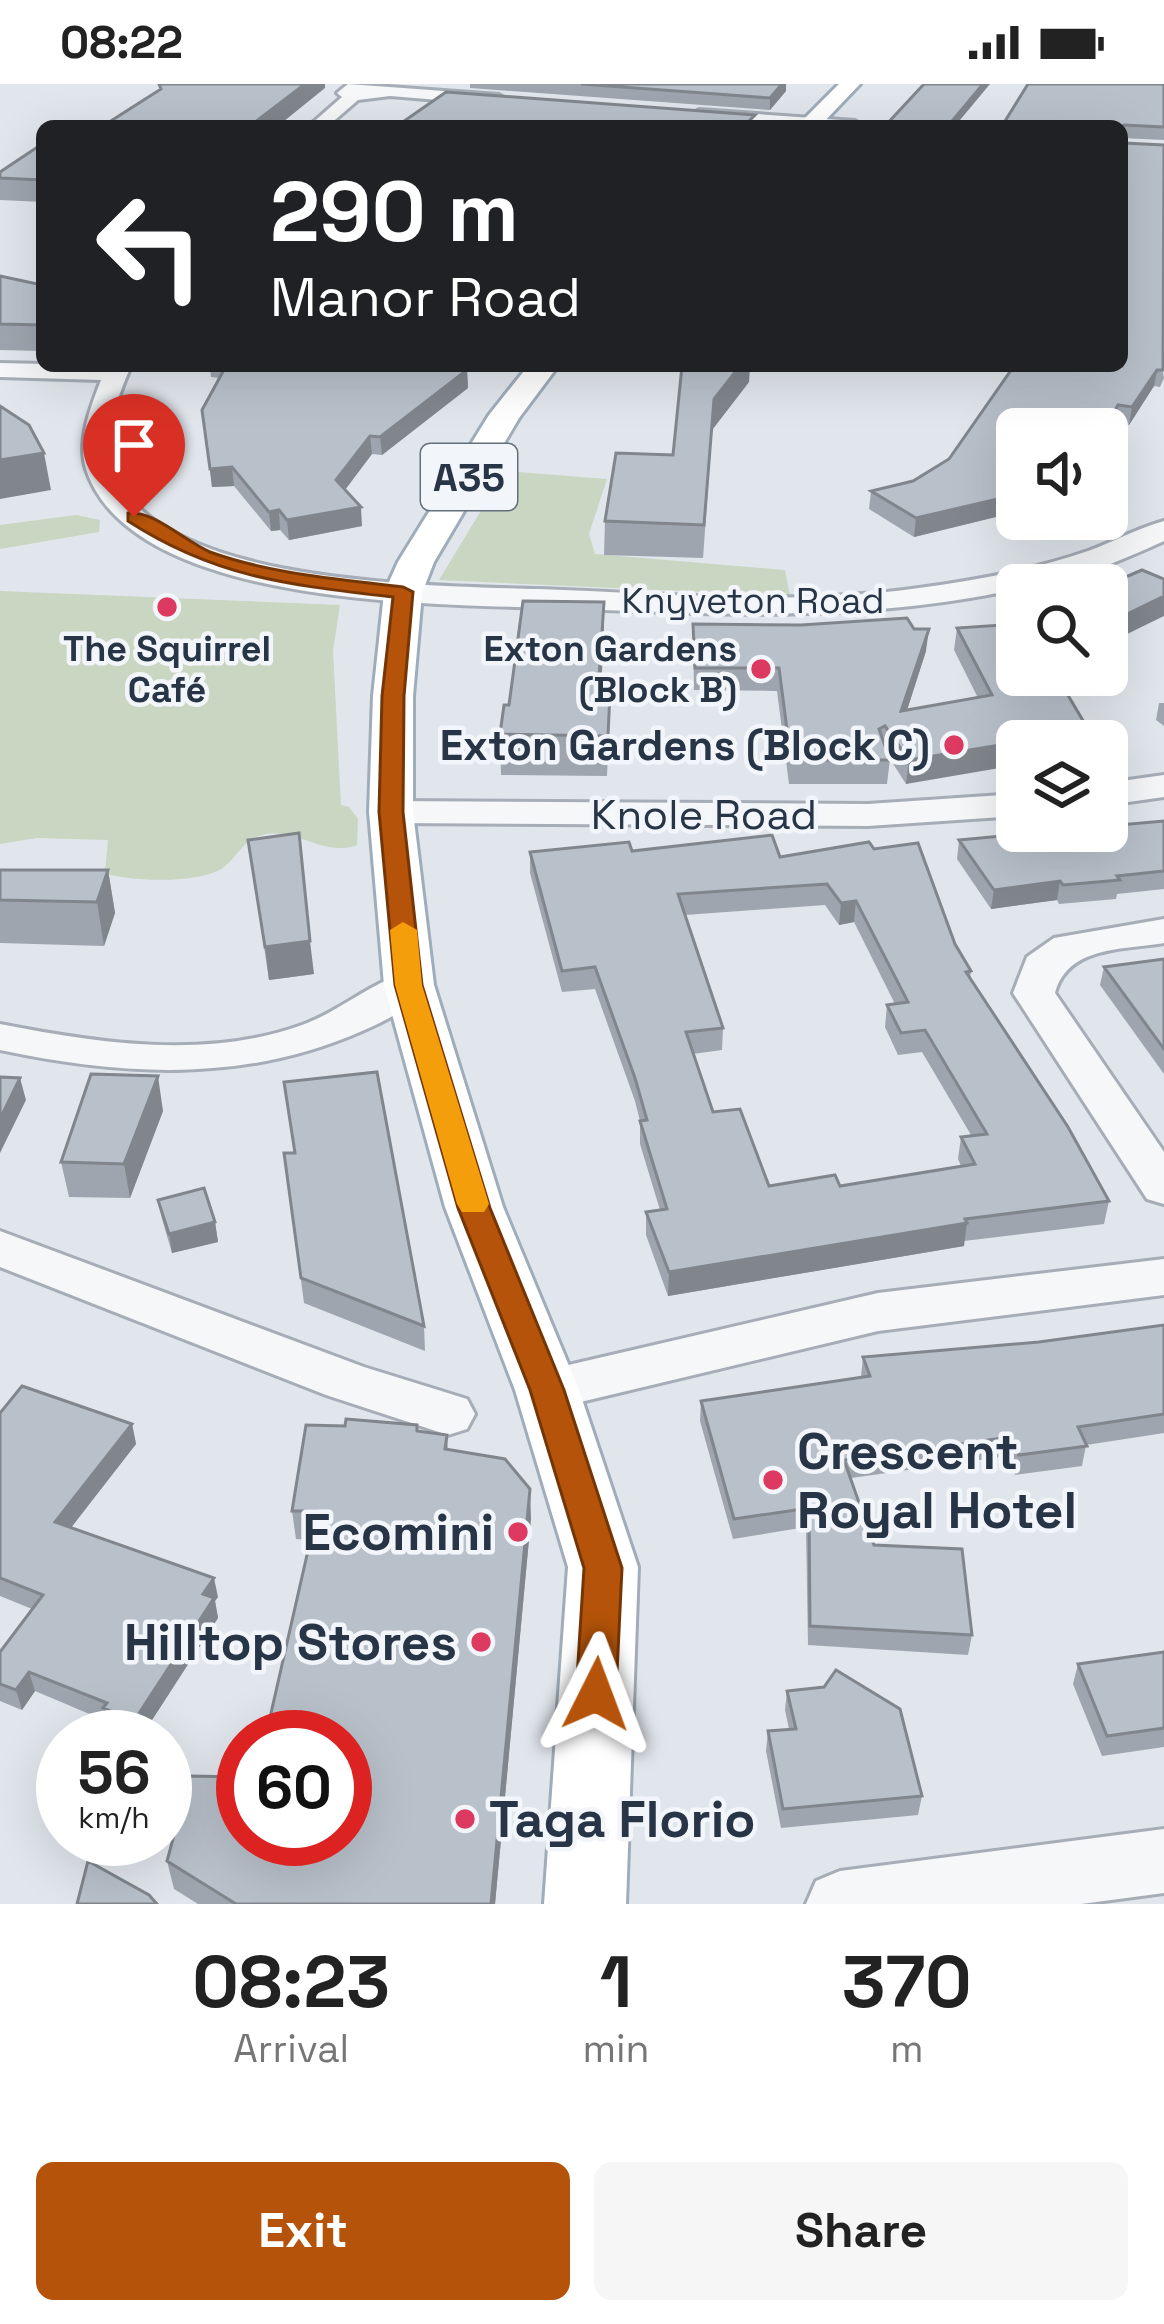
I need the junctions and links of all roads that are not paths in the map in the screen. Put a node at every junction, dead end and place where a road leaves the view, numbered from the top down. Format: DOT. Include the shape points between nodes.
graph roads {
  1 [pos="850,84"];
  2 [pos="383,87"];
  3 [pos="526,102"];
  4 [pos="685,114"];
  5 [pos="325,120"];
  6 [pos="753,120"];
  7 [pos="815,120"];
  8 [pos="0,370"];
  9 [pos="36,370"];
  10 [pos="116,372"];
  11 [pos="538,372"];
  12 [pos="1164,530"];
  13 [pos="1129,547"];
  14 [pos="1164,562"];
  15 [pos="403,592"];
  16 [pos="1164,786"];
  17 [pos="1128,791"];
  18 [pos="996,806"];
  19 [pos="391,812"];
  20 [pos="1164,931"];
  21 [pos="409,985"];
  22 [pos="0,1037"];
  23 [pos="1164,1189"];
  24 [pos="0,1248"];
  25 [pos="1164,1277"];
  26 [pos="547,1390"];
  27 [pos="448,1414"];
  28 [pos="1164,1861"];
  29 [pos="585,1904"];
  30 [pos="840,1904"];
  1 -- 7 [label="main road"];
  2 -- 3 [label="street"];
  2 -- 5 [label="street" via="352,96"];
  4 -- 6 [label="street"];
  8 -- 9 [label="street"];
  10 -- 15 [label="street, Knyveton Road" via="95,456 134,517 183,548 232,565"];
  11 -- 15 [label="main road, A35"];
  12 -- 13 [label="street, Knyveton Road"];
  13 -- 14 [label="street"];
  13 -- 15 [label="street, Knyveton Road" via="978,587 842,606"];
  15 -- 19 [label="main road, A35"];
  16 -- 17 [label="street"];
  18 -- 19 [label="street, Knole Road" via="868,814"];
  19 -- 21 [label="main road, A35"];
  20 -- 23 [label="street" via="1068,947 1042,966 1034,993"];
  21 -- 22 [label="street" via="372,1013 310,1039 221,1055 128,1060"];
  21 -- 26 [label="main road, A35" via="474,1208"];
  24 -- 27 [label="street"];
  25 -- 26 [label="street" via="878,1312"];
  26 -- 29 [label="main road, A35" via="603,1568"];
  28 -- 30 [label="street"];
}
